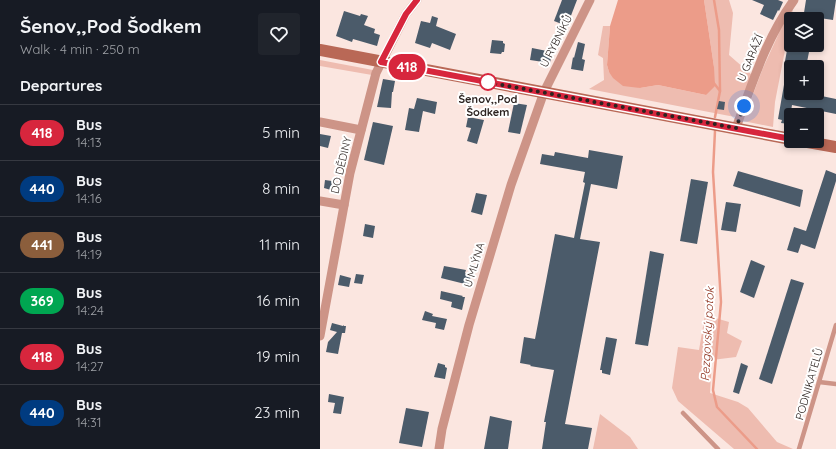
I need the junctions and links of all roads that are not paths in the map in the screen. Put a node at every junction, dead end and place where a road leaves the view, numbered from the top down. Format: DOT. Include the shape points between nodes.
graph roads {
  1 [pos="417,0"];
  2 [pos="590,0"];
  3 [pos="794,0"];
  4 [pos="320,50"];
  5 [pos="381,62"];
  6 [pos="544,92"];
  7 [pos="320,122"];
  8 [pos="736,128"];
  9 [pos="361,130"];
  10 [pos="784,138"];
  11 [pos="824,144"];
  12 [pos="836,145"];
  13 [pos="320,201"];
  14 [pos="344,205"];
  15 [pos="836,325"];
  16 [pos="320,336"];
  17 [pos="819,382"];
  18 [pos="836,384"];
  19 [pos="683,413"];
  20 [pos="439,449"];
  21 [pos="718,449"];
  22 [pos="799,449"];
  1 -- 5 [label="street, DO DĚDINY" via="406,14"];
  2 -- 6 [label="street, U RYBNÍKŮ"];
  3 -- 8 [label="street, U GARÁŽÍ" via="782,16 757,68"];
  4 -- 5 [label="main road"];
  5 -- 6 [label="main road"];
  5 -- 9 [label="street, DO DĚDINY"];
  6 -- 8 [label="main road"];
  6 -- 20 [label="street, U MLÝNA" via="511,185 469,325"];
  7 -- 9 [label="street, DO DĚDINY"];
  8 -- 10 [label="main road"];
  9 -- 14 [label="street, DO DĚDINY"];
  11 -- 12 [label="main road"];
  13 -- 14 [label="street, DO DĚDINY"];
  14 -- 16 [label="street, DO DĚDINY"];
  15 -- 17 [label="lane, PODNIKATELŮ"];
  17 -- 18 [label="lane"];
  17 -- 22 [label="lane, PODNIKATELŮ"];
  19 -- 21 [label="lane"];
}
